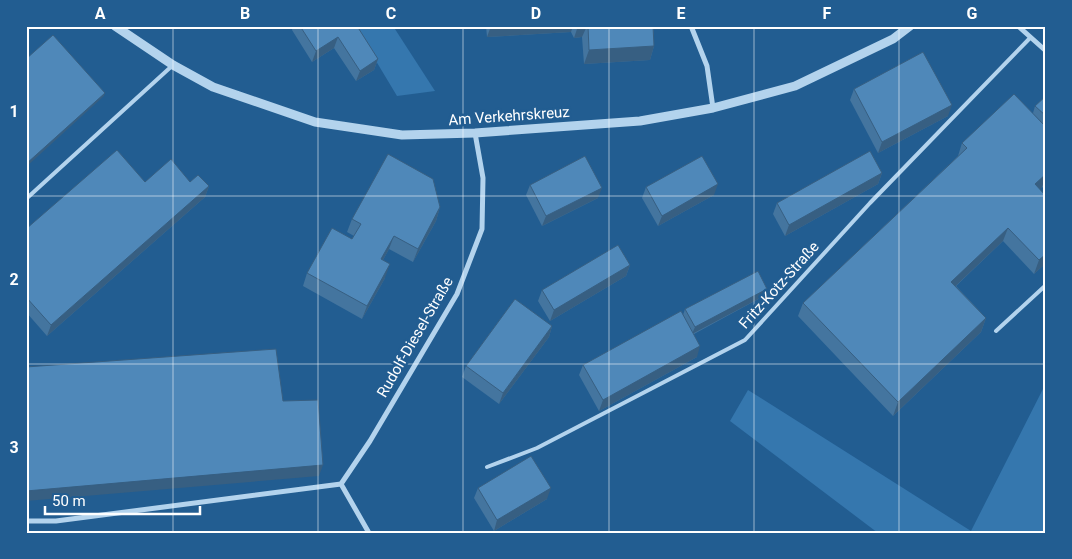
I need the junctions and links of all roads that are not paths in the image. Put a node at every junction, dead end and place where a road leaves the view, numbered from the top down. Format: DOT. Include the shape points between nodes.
graph roads {
  1 [pos="115,26"];
  2 [pos="691,26"];
  3 [pos="910,26"];
  4 [pos="1018,26"];
  5 [pos="1030,38"];
  6 [pos="1046,51"];
  7 [pos="172,65"];
  8 [pos="713,108"];
  9 [pos="476,133"];
  10 [pos="26,199"];
  11 [pos="1046,285"];
  12 [pos="996,331"];
  13 [pos="487,467"];
  14 [pos="341,484"];
  15 [pos="26,521"];
  16 [pos="369,533"];
  1 -- 7 [label="street, Am Verkehrskreuz"];
  2 -- 8 [label="street" via="707,66"];
  3 -- 8 [label="street, Am Verkehrskreuz" via="892,39 795,86"];
  4 -- 5 [label="street"];
  5 -- 6 [label="street"];
  5 -- 13 [label="lane, Fritz-Kotz-Straße" via="870,203 745,340 537,448"];
  7 -- 9 [label="street, Am Verkehrskreuz" via="213,87 315,122 402,135"];
  7 -- 10 [label="lane"];
  8 -- 9 [label="street, Am Verkehrskreuz" via="640,121"];
  9 -- 14 [label="street, Rudolf-Diesel-Straße" via="483,178 482,229 457,294"];
  11 -- 12 [label="lane"];
  14 -- 15 [label="street" via="56,521"];
  14 -- 16 [label="street"];
}
